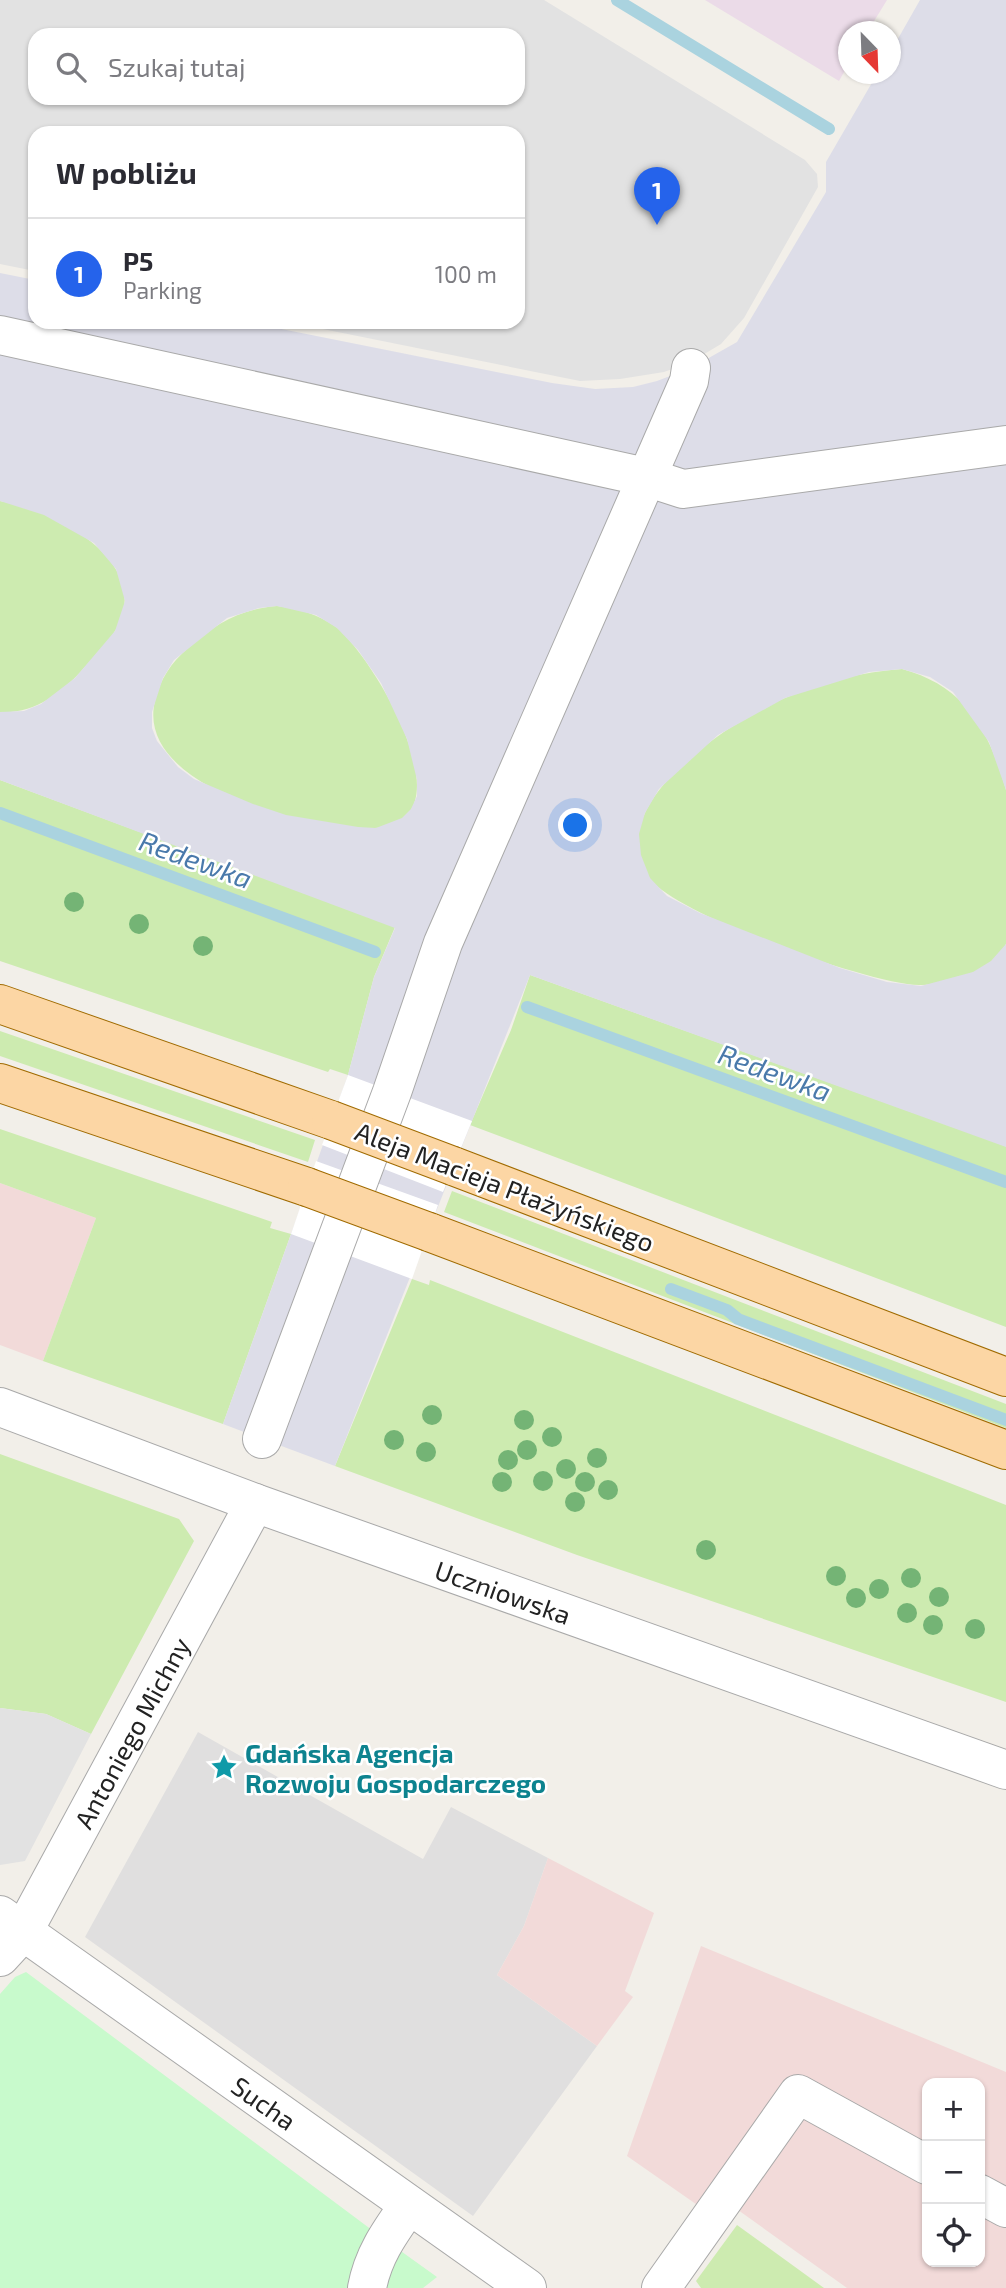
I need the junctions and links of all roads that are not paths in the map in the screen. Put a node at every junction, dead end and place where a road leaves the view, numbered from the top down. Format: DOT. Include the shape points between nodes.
graph roads {
  1 [pos="0,335"];
  2 [pos="691,368"];
  3 [pos="1006,444"];
  4 [pos="646,477"];
  5 [pos="0,1004"];
  6 [pos="0,1083"];
  7 [pos="1006,1377"];
  8 [pos="0,1407"];
  9 [pos="262,1438"];
  10 [pos="1006,1450"];
  11 [pos="255,1503"];
  12 [pos="1006,1770"];
  13 [pos="8,1935"];
  14 [pos="922,2162"];
  15 [pos="985,2197"];
  16 [pos="409,2205"];
  17 [pos="1006,2208"];
  18 [pos="367,2288"];
  19 [pos="527,2288"];
  20 [pos="661,2288"];
  1 -- 4 [label="street"];
  2 -- 4 [label="street"];
  3 -- 4 [label="street" via="683,489"];
  4 -- 9 [label="street" via="443,943"];
  5 -- 7 [label="main road, Aleja Macieja Płażyńskiego, bridge" via="331,1119"];
  6 -- 10 [label="main road, bridge" via="307,1186"];
  8 -- 11 [label="street, Uczniowska"];
  11 -- 12 [label="street, Uczniowska"];
  11 -- 13 [label="street, Antoniego Michny"];
  13 -- 16 [label="street, Sucha"];
  14 -- 20 [label="street" via="798,2094"];
  15 -- 17 [label="street"];
  16 -- 18 [label="street" via="384,2239 370,2268"];
  16 -- 19 [label="street, Sucha"];
}
